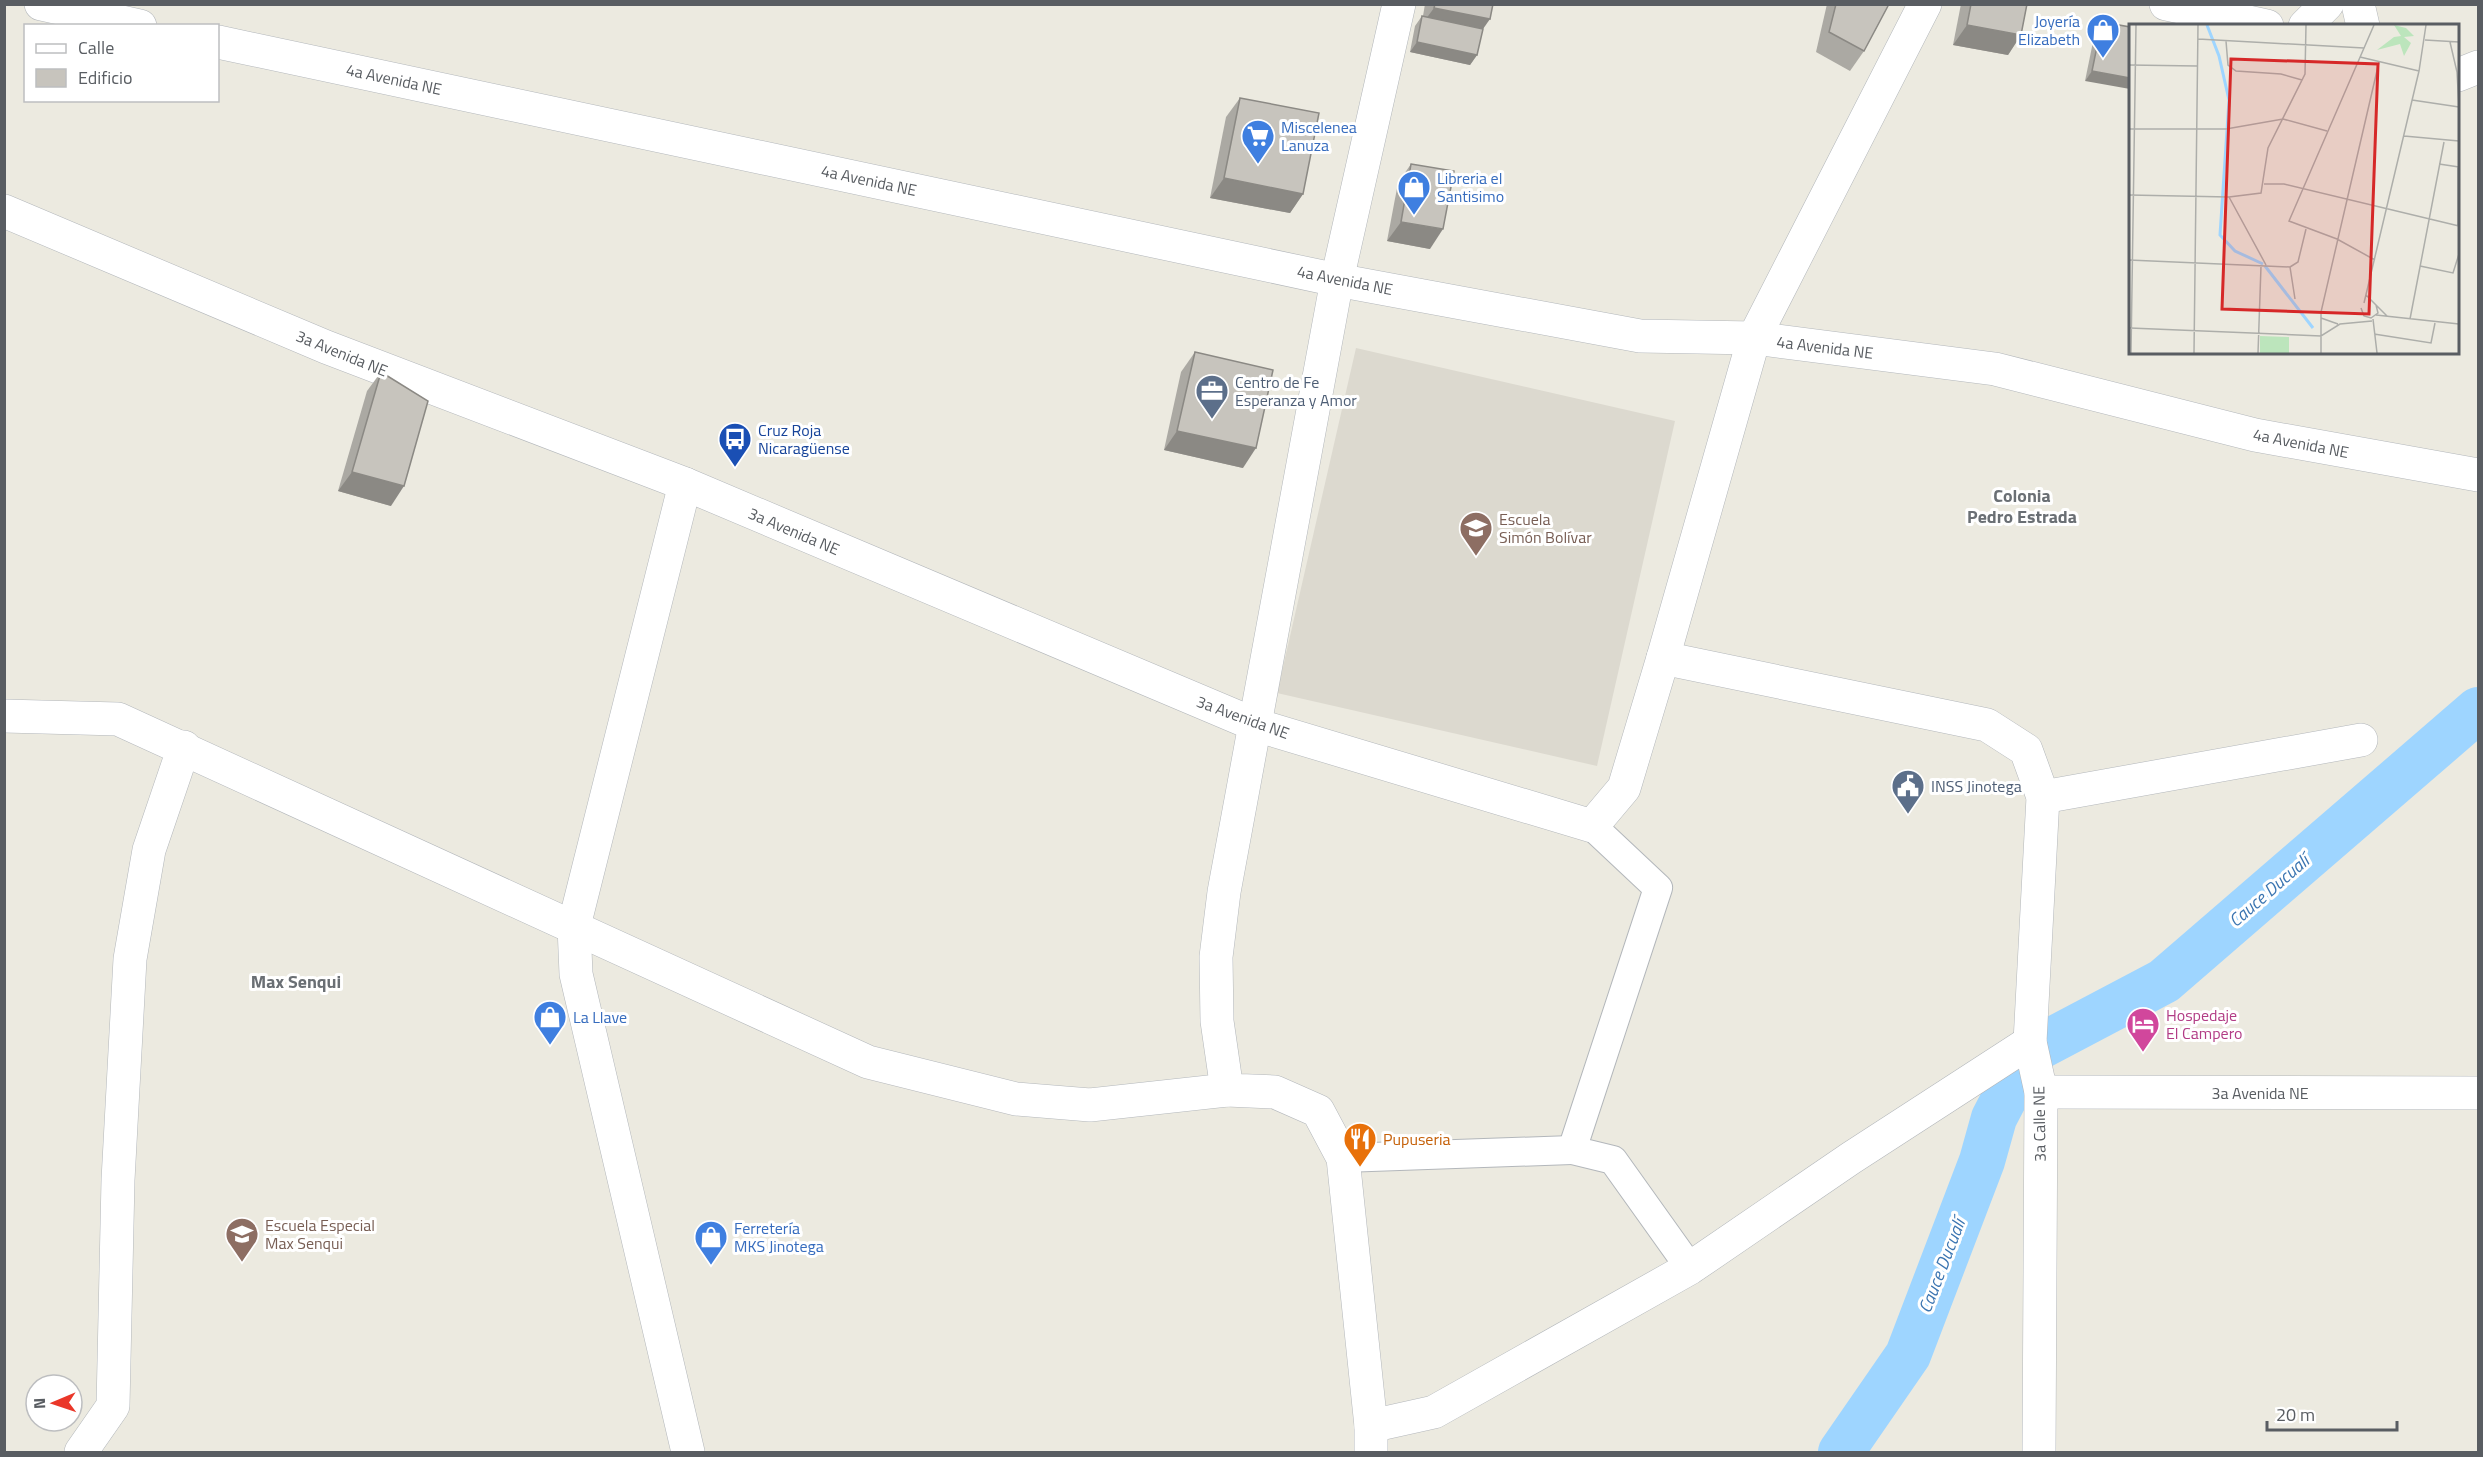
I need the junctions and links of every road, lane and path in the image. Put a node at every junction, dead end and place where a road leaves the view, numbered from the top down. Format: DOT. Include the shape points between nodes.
graph roads {
  1 [pos="41,4"];
  2 [pos="1399,4"];
  3 [pos="1925,4"];
  4 [pos="2166,4"];
  5 [pos="2327,4"];
  6 [pos="2358,4"];
  7 [pos="131,24"];
  8 [pos="2258,24"];
  9 [pos="2308,24"];
  10 [pos="2363,24"];
  11 [pos="219,42"];
  12 [pos="2478,67"];
  13 [pos="2459,74"];
  14 [pos="2459,87"];
  15 [pos="2478,94"];
  16 [pos="4,211"];
  17 [pos="1337,280"];
  18 [pos="1754,338"];
  19 [pos="2478,475"];
  20 [pos="685,484"];
  21 [pos="1663,658"];
  22 [pos="4,716"];
  23 [pos="1256,725"];
  24 [pos="2361,740"];
  25 [pos="184,747"];
  26 [pos="2043,797"];
  27 [pos="1592,826"];
  28 [pos="574,926"];
  29 [pos="2030,1042"];
  30 [pos="1227,1090"];
  31 [pos="2041,1092"];
  32 [pos="2478,1094"];
  33 [pos="1572,1150"];
  34 [pos="1343,1158"];
  35 [pos="1690,1268"];
  36 [pos="1371,1439"];
  37 [pos="81,1452"];
  38 [pos="688,1452"];
  39 [pos="2039,1452"];
  1 -- 7 [label="street"];
  2 -- 17 [label="street"];
  3 -- 18 [label="street"];
  4 -- 8 [label="street"];
  5 -- 9 [label="street"];
  6 -- 10 [label="street"];
  11 -- 17 [label="street, 4a Avenida NE"];
  12 -- 13 [label="street"];
  14 -- 15 [label="street"];
  16 -- 20 [label="street, 3a Avenida NE" via="326,347"];
  17 -- 18 [label="street, 4a Avenida NE" via="1640,336"];
  17 -- 23 [label="street"];
  18 -- 19 [label="street, 4a Avenida NE" via="1995,369 2255,435"];
  18 -- 21 [label="street"];
  20 -- 23 [label="street, 3a Avenida NE"];
  20 -- 28 [label="street"];
  21 -- 26 [label="street" via="1987,725 2026,750"];
  21 -- 27 [label="street" via="1624,788"];
  22 -- 25 [label="street" via="118,719"];
  23 -- 27 [label="street, 3a Avenida NE"];
  23 -- 30 [label="street" via="1224,892 1216,957 1217,1021"];
  24 -- 26 [label="street"];
  25 -- 28 [label="street"];
  25 -- 37 [label="street" via="149,850 130,959 118,1180 112,1406"];
  26 -- 29 [label="street, 3a Calle NE"];
  27 -- 33 [label="street" via="1658,888"];
  28 -- 30 [label="street" via="868,1062 993,1094 1090,1105"];
  28 -- 38 [label="street" via="576,974"];
  29 -- 31 [label="street, 3a Calle NE"];
  29 -- 35 [label="street"];
  30 -- 34 [label="street" via="1275,1092 1318,1111"];
  31 -- 32 [label="street, 3a Avenida NE"];
  31 -- 39 [label="street, 3a Calle NE"];
  33 -- 34 [label="street"];
  33 -- 35 [label="street" via="1613,1160"];
  34 -- 36 [label="street"];
  35 -- 36 [label="street" via="1434,1412"];
}
